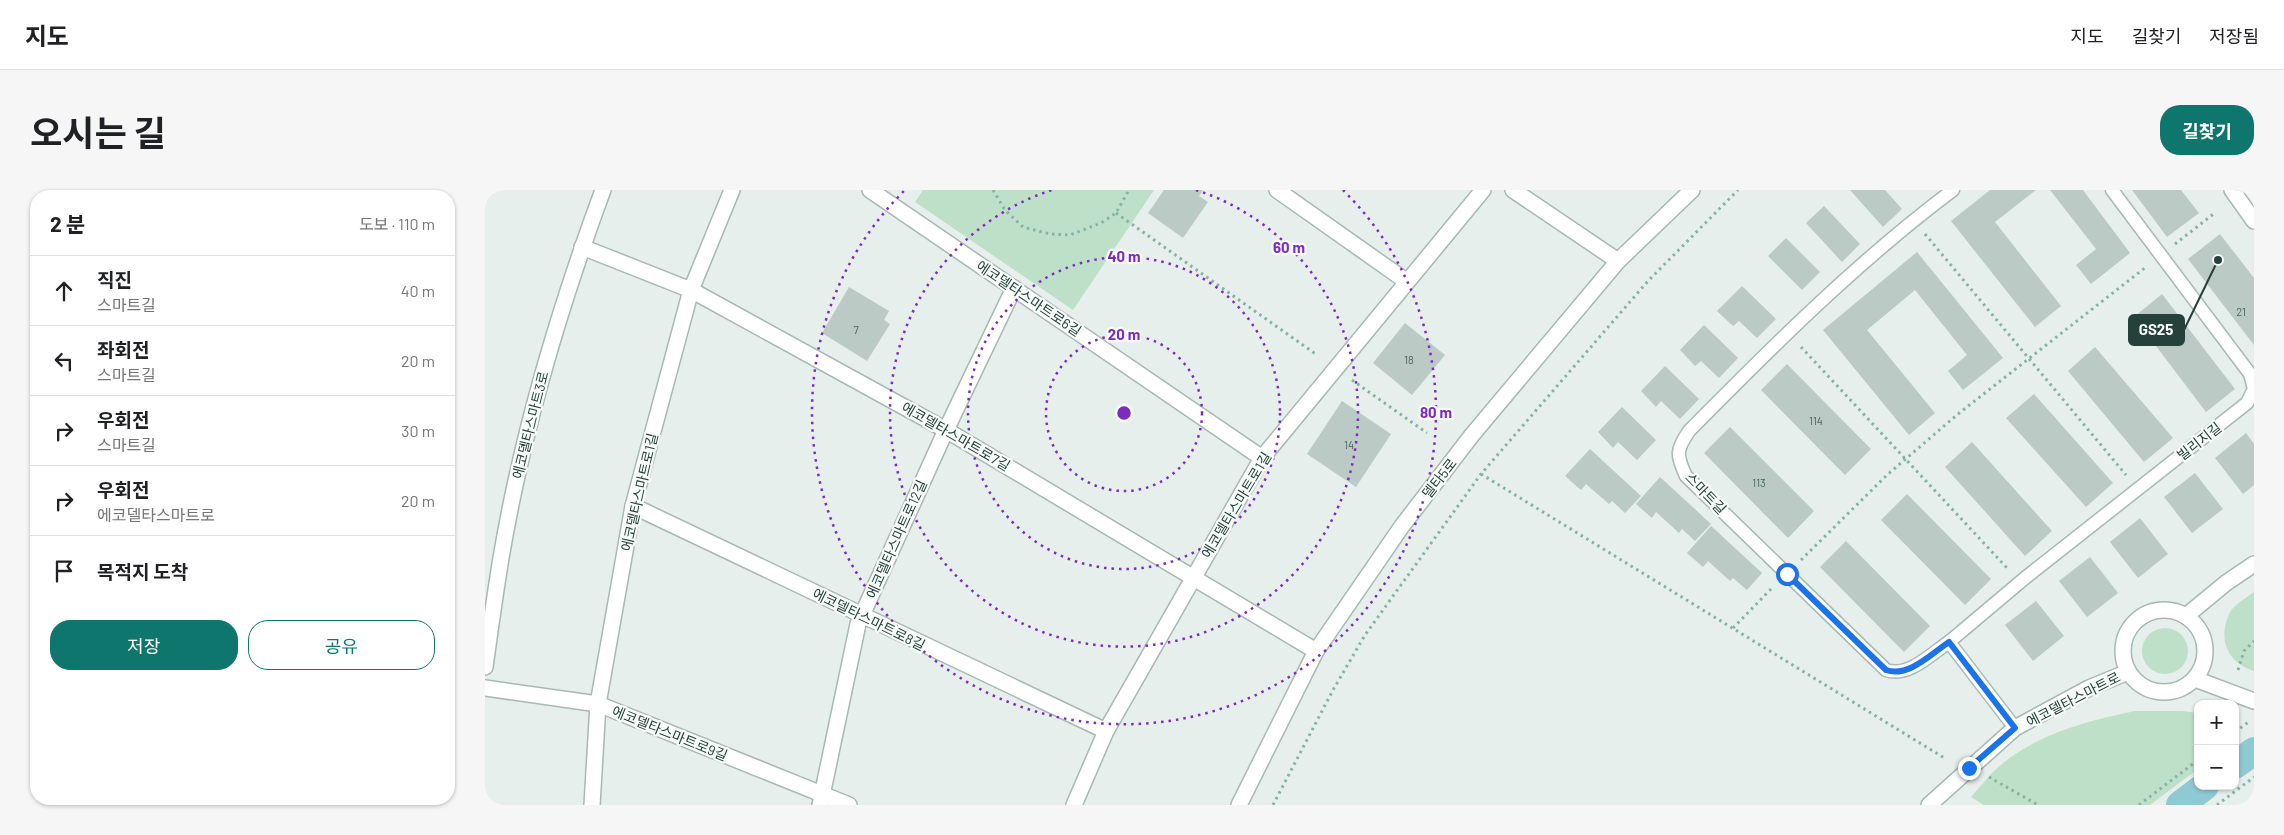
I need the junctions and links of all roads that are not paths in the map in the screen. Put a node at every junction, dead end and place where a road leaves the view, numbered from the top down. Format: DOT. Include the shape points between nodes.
graph roads {
  1 [pos="603,190"];
  2 [pos="732,190"];
  3 [pos="870,190"];
  4 [pos="1277,190"];
  5 [pos="1483,190"];
  6 [pos="1513,190"];
  7 [pos="1692,190"];
  8 [pos="1953,190"];
  9 [pos="2112,190"];
  10 [pos="2232,190"];
  11 [pos="2254,221"];
  12 [pos="581,247"];
  13 [pos="1618,261"];
  14 [pos="1406,281"];
  15 [pos="1014,288"];
  16 [pos="691,290"];
  17 [pos="946,430"];
  18 [pos="1262,458"];
  19 [pos="633,506"];
  20 [pos="2254,564"];
  21 [pos="1193,576"];
  22 [pos="862,615"];
  23 [pos="2186,616"];
  24 [pos="1949,642"];
  25 [pos="1316,651"];
  26 [pos="485,667"];
  27 [pos="2128,672"];
  28 [pos="2195,679"];
  29 [pos="485,688"];
  30 [pos="2254,701"];
  31 [pos="598,704"];
  32 [pos="2015,728"];
  33 [pos="1106,731"];
  34 [pos="821,800"];
  35 [pos="592,805"];
  36 [pos="849,805"];
  37 [pos="1074,805"];
  38 [pos="1239,805"];
  39 [pos="1929,805"];
  1 -- 12 [label="street, 에코델타스마트3로"];
  2 -- 16 [label="street, 에코델타스마트로1길"];
  3 -- 15 [label="street, 에코델타스마트로6길"];
  4 -- 14 [label="street"];
  5 -- 14 [label="street, 에코델타스마트로1길"];
  6 -- 13 [label="street"];
  7 -- 13 [label="street, 델타5로"];
  8 -- 24 [label="lane, 스마트길" via="1913,220 1787,332 1679,445 1679,460 1687,476 1886,670 1895,674 1906,671"];
  9 -- 24 [label="lane, 빌리지길" via="2250,374 2254,389 2247,403"];
  10 -- 11 [label="street"];
  12 -- 16 [label="street, 에코델타스마트로7길"];
  12 -- 26 [label="street, 에코델타스마트3로" via="522,454 501,557"];
  13 -- 25 [label="street, 델타5로" via="1456,455 1402,526"];
  14 -- 18 [label="street, 에코델타스마트로1길"];
  15 -- 17 [label="street, 에코델타스마트로12길"];
  15 -- 18 [label="street, 에코델타스마트로6길"];
  16 -- 17 [label="street, 에코델타스마트로7길"];
  16 -- 19 [label="street, 에코델타스마트로1길"];
  17 -- 21 [label="street, 에코델타스마트로7길"];
  17 -- 22 [label="street, 에코델타스마트로12길"];
  18 -- 21 [label="street, 에코델타스마트로1길"];
  19 -- 22 [label="street, 에코델타스마트로8길"];
  19 -- 31 [label="street, 에코델타스마트로1길"];
  20 -- 23 [label="street"];
  21 -- 25 [label="street, 에코델타스마트로7길"];
  21 -- 33 [label="street, 에코델타스마트로1길"];
  22 -- 33 [label="street, 에코델타스마트로8길"];
  22 -- 34 [label="street, 에코델타스마트로12길"];
  23 -- 27 [label="street" via="2160,610 2135,621 2123,645 2123,659"];
  23 -- 28 [label="street" via="2195,624 2205,646 2202,669"];
  24 -- 32 [label="lane"];
  25 -- 38 [label="street, 델타5로"];
  27 -- 28 [label="street" via="2147,690 2159,693 2173,692"];
  27 -- 32 [label="street, 에코델타스마트로" via="2089,688"];
  28 -- 30 [label="street"];
  29 -- 31 [label="street, 에코델타스마트로9길"];
  31 -- 34 [label="street, 에코델타스마트로9길"];
  31 -- 35 [label="street, 에코델타스마트로1길"];
  32 -- 39 [label="street, 에코델타스마트로"];
  33 -- 37 [label="street, 에코델타스마트로1길"];
  34 -- 36 [label="street, 에코델타스마트로9길"];
}
